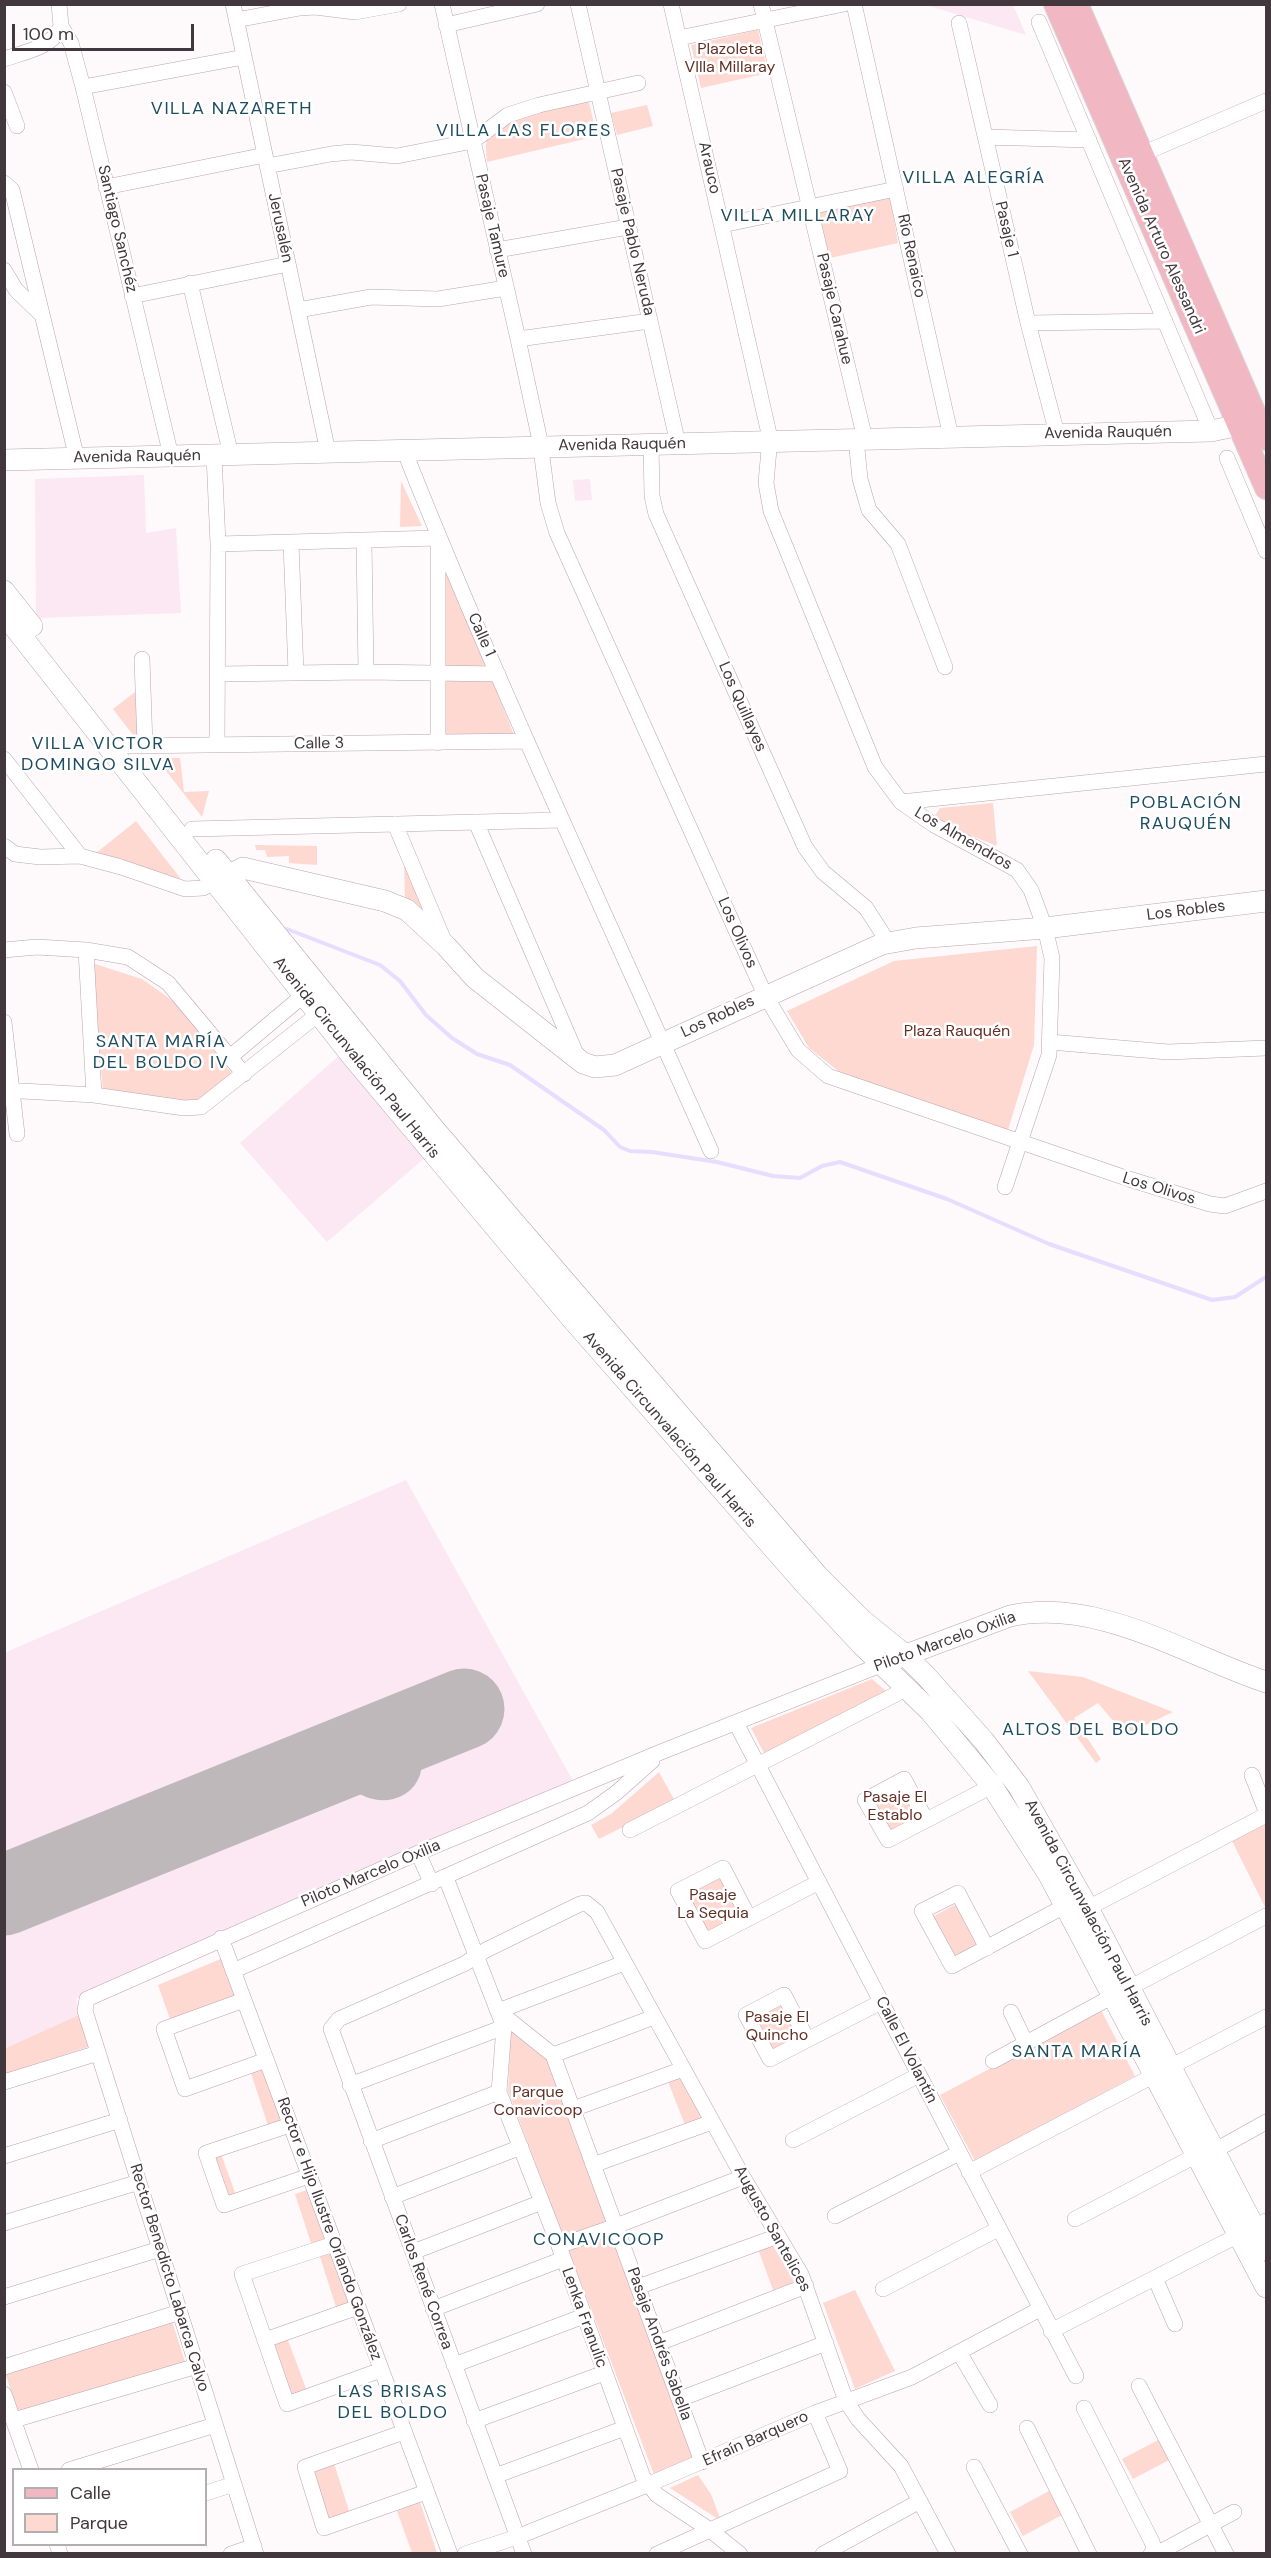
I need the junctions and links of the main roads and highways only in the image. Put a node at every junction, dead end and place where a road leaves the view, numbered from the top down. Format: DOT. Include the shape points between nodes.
graph roads {
  1 [pos="1055,4"];
  2 [pos="1077,4"];
  3 [pos="1257,426"];
  4 [pos="4,460"];
  5 [pos="1266,488"];
  6 [pos="4,591"];
  7 [pos="4,614"];
  8 [pos="128,748"];
  9 [pos="222,879"];
  10 [pos="1266,901"];
  11 [pos="325,1008"];
  12 [pos="905,1655"];
  13 [pos="883,1664"];
  14 [pos="1266,1682"];
  15 [pos="1121,1992"];
  16 [pos="1254,2228"];
  17 [pos="1266,2250"];
  18 [pos="1266,2287"];
  1 -- 3 [label="main road, Avenida Arturo Alessandri"];
  2 -- 3 [label="main road, Avenida Arturo Alessandri"];
  3 -- 4 [label="main road, Avenida Rauquén"];
  3 -- 5 [label="main road, Avenida Arturo Alessandri"];
  6 -- 8 [label="main road, Avenida Circunvalación Paul Harris"];
  7 -- 8 [label="main road, Avenida Circunvalación Paul Harris"];
  8 -- 9 [label="main road, Avenida Circunvalación Paul Harris"];
  8 -- 9 [label="main road, Avenida Circunvalación Paul Harris" via="192,829"];
  9 -- 10 [label="main road, Los Robles" via="243,868 385,901 407,910 475,978 578,1059 595,1067 609,1067 888,942 1045,928"];
  9 -- 11 [label="main road, Avenida Circunvalación Paul Harris"];
  11 -- 12 [label="main road, Avenida Circunvalación Paul Harris" via="818,1576"];
  11 -- 13 [label="main road, Avenida Circunvalación Paul Harris" via="358,1063 595,1345 804,1583"];
  12 -- 13 [label="main road, Piloto Marcelo Oxilia"];
  12 -- 14 [label="main road, Piloto Marcelo Oxilia" via="1010,1616 1056,1612 1109,1621"];
  12 -- 15 [label="main road, Avenida Circunvalación Paul Harris" via="1002,1764 1038,1818 1088,1908"];
  13 -- 15 [label="main road, Avenida Circunvalación Paul Harris" via="952,1735 992,1785"];
  15 -- 16 [label="main road, Avenida Circunvalación Paul Harris" via="1205,2153"];
  16 -- 17 [label="main road, Avenida Circunvalación Paul Harris"];
  16 -- 18 [label="main road, Avenida Circunvalación Paul Harris"];
}
